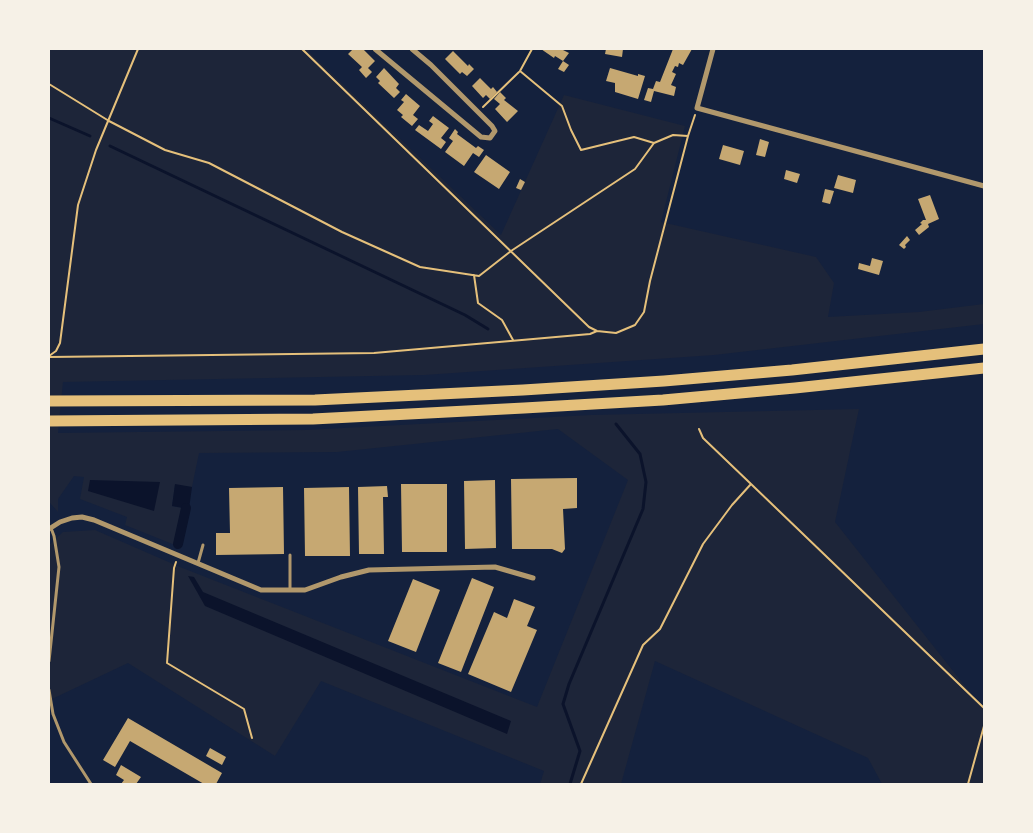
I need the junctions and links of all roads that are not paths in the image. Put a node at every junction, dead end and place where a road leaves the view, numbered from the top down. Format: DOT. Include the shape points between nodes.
graph roads {
  1 [pos="376,49"];
  2 [pos="412,49"];
  3 [pos="713,49"];
  4 [pos="984,186"];
  5 [pos="984,349"];
  6 [pos="984,368"];
  7 [pos="49,401"];
  8 [pos="49,420"];
  9 [pos="50,529"];
  10 [pos="203,545"];
  11 [pos="290,555"];
  12 [pos="198,564"];
  13 [pos="533,578"];
  14 [pos="290,590"];
  15 [pos="49,661"];
  16 [pos="49,690"];
  17 [pos="50,703"];
  18 [pos="91,784"];
  1 -- 2 [label="street" via="481,137 490,138 494,132 492,126"];
  3 -- 4 [label="street" via="697,108"];
  5 -- 7 [label="highway" via="792,370 523,390 315,400"];
  6 -- 8 [label="highway" via="664,400 524,408 314,419"];
  9 -- 12 [label="street" via="72,518 82,517"];
  9 -- 15 [label="lane" via="59,567"];
  10 -- 12 [label="lane"];
  11 -- 14 [label="lane"];
  12 -- 14 [label="street" via="261,590"];
  13 -- 14 [label="street" via="495,567 369,570 305,590"];
  16 -- 17 [label="lane"];
  17 -- 18 [label="lane" via="64,742"];
}
